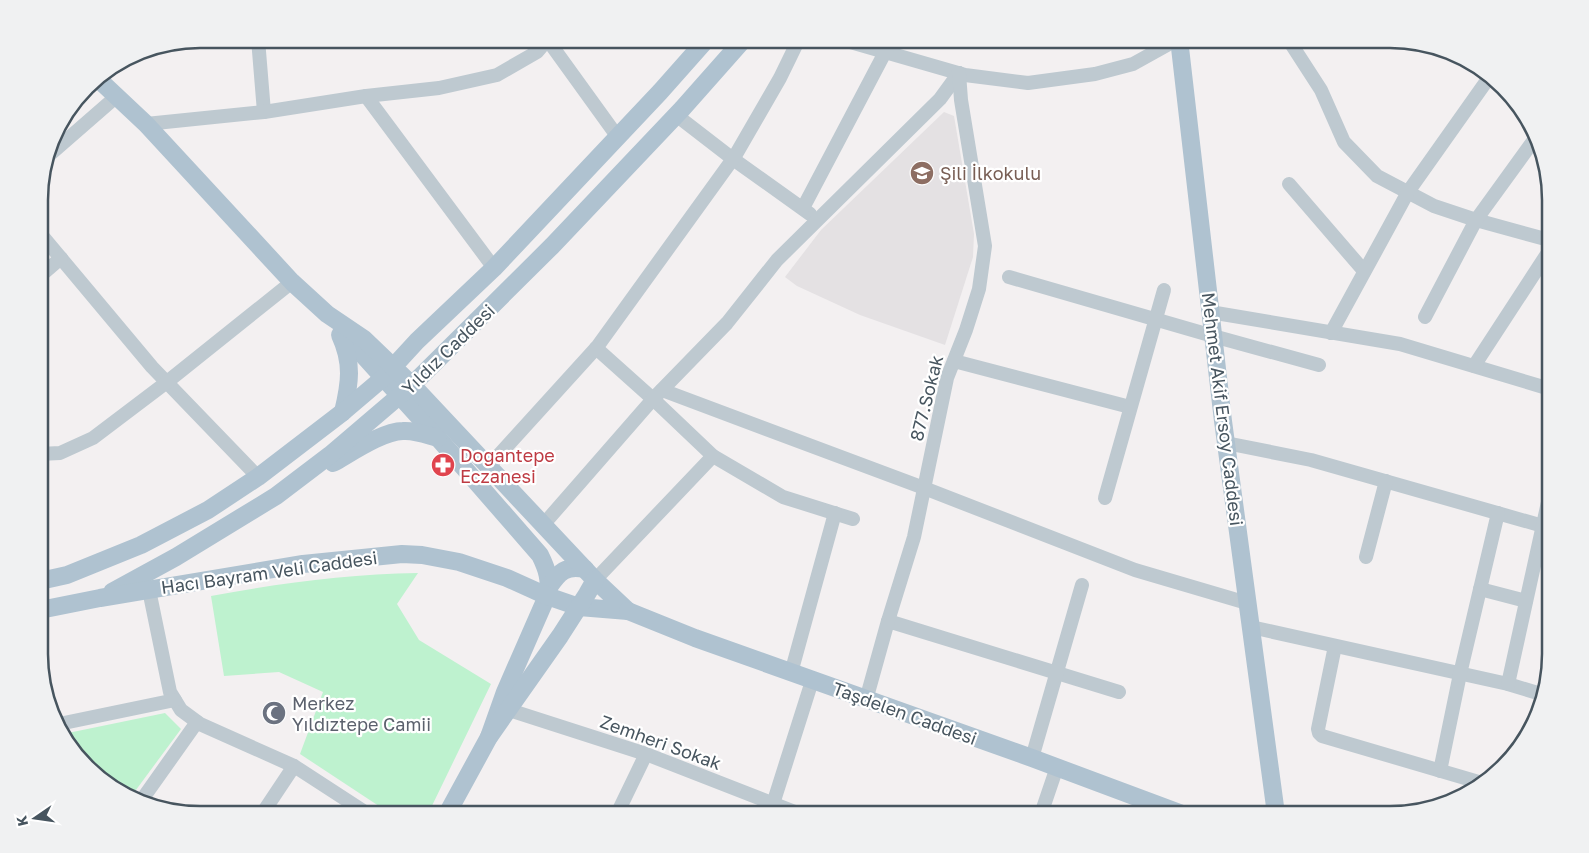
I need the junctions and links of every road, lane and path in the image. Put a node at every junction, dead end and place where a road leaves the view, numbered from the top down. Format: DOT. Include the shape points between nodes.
graph roads {
  1 [pos="259,48"];
  2 [pos="540,48"];
  3 [pos="554,48"];
  4 [pos="699,48"];
  5 [pos="736,48"];
  6 [pos="795,48"];
  7 [pos="872,48"];
  8 [pos="888,48"];
  9 [pos="1162,48"];
  10 [pos="1179,48"];
  11 [pos="1294,48"];
  12 [pos="886,52"];
  13 [pos="959,73"];
  14 [pos="1486,82"];
  15 [pos="102,83"];
  16 [pos="117,96"];
  17 [pos="366,96"];
  18 [pos="264,112"];
  19 [pos="676,115"];
  20 [pos="146,124"];
  21 [pos="617,136"];
  22 [pos="1531,144"];
  23 [pos="56,150"];
  24 [pos="733,159"];
  25 [pos="1289,184"];
  26 [pos="1408,192"];
  27 [pos="803,208"];
  28 [pos="818,219"];
  29 [pos="1476,220"];
  30 [pos="1542,238"];
  31 [pos="48,243"];
  32 [pos="61,258"];
  33 [pos="1542,262"];
  34 [pos="494,268"];
  35 [pos="48,269"];
  36 [pos="1364,271"];
  37 [pos="1009,277"];
  38 [pos="292,282"];
  39 [pos="1164,290"];
  40 [pos="1210,312"];
  41 [pos="1425,317"];
  42 [pos="331,319"];
  43 [pos="1156,319"];
  44 [pos="1331,332"];
  45 [pos="1213,336"];
  46 [pos="596,348"];
  47 [pos="954,360"];
  48 [pos="1319,365"];
  49 [pos="1474,366"];
  50 [pos="389,372"];
  51 [pos="167,382"];
  52 [pos="1542,387"];
  53 [pos="406,390"];
  54 [pos="657,394"];
  55 [pos="1130,407"];
  56 [pos="343,412"];
  57 [pos="438,438"];
  58 [pos="1226,444"];
  59 [pos="48,454"];
  60 [pos="713,456"];
  61 [pos="488,467"];
  62 [pos="258,476"];
  63 [pos="1386,481"];
  64 [pos="924,488"];
  65 [pos="276,496"];
  66 [pos="1105,498"];
  67 [pos="835,513"];
  68 [pos="1498,513"];
  69 [pos="853,519"];
  70 [pos="543,525"];
  71 [pos="1542,526"];
  72 [pos="1542,530"];
  73 [pos="1366,557"];
  74 [pos="590,575"];
  75 [pos="48,579"];
  76 [pos="1082,586"];
  77 [pos="1480,589"];
  78 [pos="149,590"];
  79 [pos="548,592"];
  80 [pos="100,598"];
  81 [pos="1526,601"];
  82 [pos="1247,603"];
  83 [pos="579,607"];
  84 [pos="48,608"];
  85 [pos="628,611"];
  86 [pos="888,621"];
  87 [pos="1251,627"];
  88 [pos="1335,646"];
  89 [pos="791,673"];
  90 [pos="1057,673"];
  91 [pos="1460,674"];
  92 [pos="812,681"];
  93 [pos="1508,684"];
  94 [pos="1119,692"];
  95 [pos="1536,693"];
  96 [pos="175,700"];
  97 [pos="866,700"];
  98 [pos="509,710"];
  99 [pos="197,722"];
  100 [pos="64,723"];
  101 [pos="489,737"];
  102 [pos="646,754"];
  103 [pos="1032,758"];
  104 [pos="294,766"];
  105 [pos="1056,768"];
  106 [pos="1440,771"];
  107 [pos="1270,780"];
  108 [pos="1472,781"];
  109 [pos="146,795"];
  110 [pos="773,804"];
  111 [pos="1044,805"];
  112 [pos="1154,805"];
  113 [pos="1269,805"];
  114 [pos="1274,805"];
  115 [pos="267,806"];
  116 [pos="355,806"];
  117 [pos="451,806"];
  118 [pos="621,806"];
  119 [pos="777,806"];
  1 -- 18 [label="street"];
  2 -- 17 [label="street" via="497,75 436,89"];
  3 -- 21 [label="street"];
  4 -- 21 [label="main road, Yıldız Caddesi"];
  5 -- 19 [label="main road, Yıldız Caddesi"];
  6 -- 24 [label="street"];
  7 -- 12 [label="street"];
  8 -- 12 [label="street"];
  9 -- 13 [label="street" via="1133,64 1095,74 1028,83"];
  10 -- 40 [label="main road, Mehmet Akif Ersoy Caddesi"];
  11 -- 26 [label="street" via="1321,90 1344,142 1377,176"];
  12 -- 13 [label="street"];
  12 -- 27 [label="street"];
  13 -- 28 [label="street" via="940,98"];
  13 -- 47 [label="street, 877.Sokak" via="985,246 979,289"];
  14 -- 26 [label="street"];
  15 -- 16 [label="main road"];
  16 -- 20 [label="main road"];
  16 -- 23 [label="street"];
  17 -- 18 [label="street"];
  17 -- 34 [label="street"];
  18 -- 20 [label="street"];
  19 -- 24 [label="street"];
  19 -- 53 [label="main road, Yıldız Caddesi" via="552,246"];
  20 -- 38 [label="main road"];
  21 -- 34 [label="main road, Yıldız Caddesi"];
  22 -- 29 [label="street"];
  24 -- 27 [label="street"];
  24 -- 46 [label="street"];
  25 -- 36 [label="street"];
  26 -- 29 [label="street" via="1434,206"];
  26 -- 36 [label="street"];
  27 -- 28 [label="street"];
  28 -- 54 [label="street" via="777,260 727,323"];
  29 -- 30 [label="street"];
  29 -- 41 [label="street"];
  31 -- 32 [label="street"];
  32 -- 35 [label="street"];
  32 -- 51 [label="street"];
  33 -- 49 [label="street"];
  34 -- 50 [label="main road, Yıldız Caddesi"];
  36 -- 44 [label="street"];
  37 -- 43 [label="street"];
  38 -- 42 [label="main road"];
  38 -- 51 [label="street"];
  39 -- 43 [label="street"];
  40 -- 44 [label="street"];
  40 -- 45 [label="main road, Mehmet Akif Ersoy Caddesi"];
  42 -- 50 [label="main road" via="364,339"];
  42 -- 56 [label="main road" via="346,349 350,367"];
  43 -- 45 [label="street"];
  43 -- 55 [label="street"];
  44 -- 49 [label="street" via="1400,344"];
  45 -- 48 [label="street"];
  45 -- 58 [label="main road, Mehmet Akif Ersoy Caddesi"];
  46 -- 54 [label="street"];
  46 -- 61 [label="street"];
  47 -- 55 [label="street"];
  47 -- 64 [label="street, 877.Sokak" via="947,378"];
  49 -- 52 [label="street"];
  50 -- 53 [label="main road"];
  50 -- 56 [label="main road, Yıldız Caddesi"];
  51 -- 59 [label="street" via="94,438 60,453"];
  51 -- 62 [label="street"];
  53 -- 57 [label="main road"];
  53 -- 61 [label="main road"];
  53 -- 65 [label="main road, Yıldız Caddesi"];
  54 -- 60 [label="street"];
  54 -- 64 [label="street"];
  54 -- 70 [label="street"];
  55 -- 66 [label="street"];
  56 -- 62 [label="main road, Yıldız Caddesi"];
  57 -- 65 [label="main road" via="414,431 391,432"];
  57 -- 79 [label="main road" via="540,556 546,567"];
  58 -- 63 [label="street" via="1311,460"];
  58 -- 82 [label="main road, Mehmet Akif Ersoy Caddesi"];
  60 -- 67 [label="street" via="783,497"];
  60 -- 74 [label="street"];
  61 -- 70 [label="main road"];
  62 -- 75 [label="main road, Yıldız Caddesi" via="208,510 141,545 67,575"];
  63 -- 68 [label="street"];
  63 -- 73 [label="street"];
  64 -- 82 [label="street" via="1135,570"];
  64 -- 86 [label="street, 877.Sokak" via="914,537"];
  65 -- 80 [label="main road, Yıldız Caddesi" via="176,557"];
  67 -- 69 [label="street"];
  67 -- 89 [label="street"];
  68 -- 71 [label="street"];
  68 -- 77 [label="street"];
  70 -- 74 [label="main road"];
  72 -- 81 [label="street"];
  74 -- 79 [label="main road" via="576,568 568,569 557,575"];
  74 -- 83 [label="main road"];
  74 -- 85 [label="main road"];
  76 -- 90 [label="street"];
  77 -- 81 [label="street"];
  77 -- 91 [label="street"];
  78 -- 79 [label="main road, Hacı Bayram Veli Caddesi" via="303,564 402,554 459,562"];
  78 -- 80 [label="main road, Hacı Bayram Veli Caddesi"];
  78 -- 96 [label="street" via="170,692"];
  79 -- 83 [label="main road, Hacı Bayram Veli Caddesi"];
  79 -- 101 [label="main road"];
  80 -- 84 [label="main road"];
  81 -- 93 [label="street"];
  82 -- 87 [label="main road, Mehmet Akif Ersoy Caddesi"];
  83 -- 85 [label="main road, Hacı Bayram Veli Caddesi"];
  83 -- 98 [label="main road"];
  85 -- 89 [label="main road, Taşdelen Caddesi"];
  86 -- 90 [label="street"];
  86 -- 97 [label="street, 877.Sokak"];
  87 -- 88 [label="street"];
  87 -- 107 [label="main road, Mehmet Akif Ersoy Caddesi"];
  88 -- 91 [label="street"];
  88 -- 106 [label="street" via="1319,733"];
  89 -- 92 [label="main road, Taşdelen Caddesi"];
  90 -- 94 [label="street"];
  90 -- 103 [label="street"];
  91 -- 93 [label="street"];
  91 -- 106 [label="street"];
  92 -- 97 [label="main road, Taşdelen Caddesi"];
  92 -- 110 [label="street"];
  93 -- 95 [label="street"];
  96 -- 99 [label="street"];
  96 -- 100 [label="street"];
  97 -- 103 [label="main road, Taşdelen Caddesi"];
  98 -- 101 [label="main road"];
  98 -- 102 [label="street, Zemheri Sokak"];
  99 -- 104 [label="street"];
  99 -- 109 [label="street"];
  101 -- 117 [label="main road"];
  102 -- 110 [label="street, Zemheri Sokak"];
  102 -- 118 [label="street"];
  103 -- 105 [label="main road, Taşdelen Caddesi"];
  104 -- 115 [label="street"];
  104 -- 116 [label="street"];
  105 -- 111 [label="street"];
  105 -- 112 [label="main road, Taşdelen Caddesi"];
  106 -- 108 [label="street"];
  107 -- 113 [label="main road, Mehmet Akif Ersoy Caddesi"];
  107 -- 114 [label="main road, Mehmet Akif Ersoy Caddesi"];
  110 -- 119 [label="street, Zemheri Sokak"];
}
